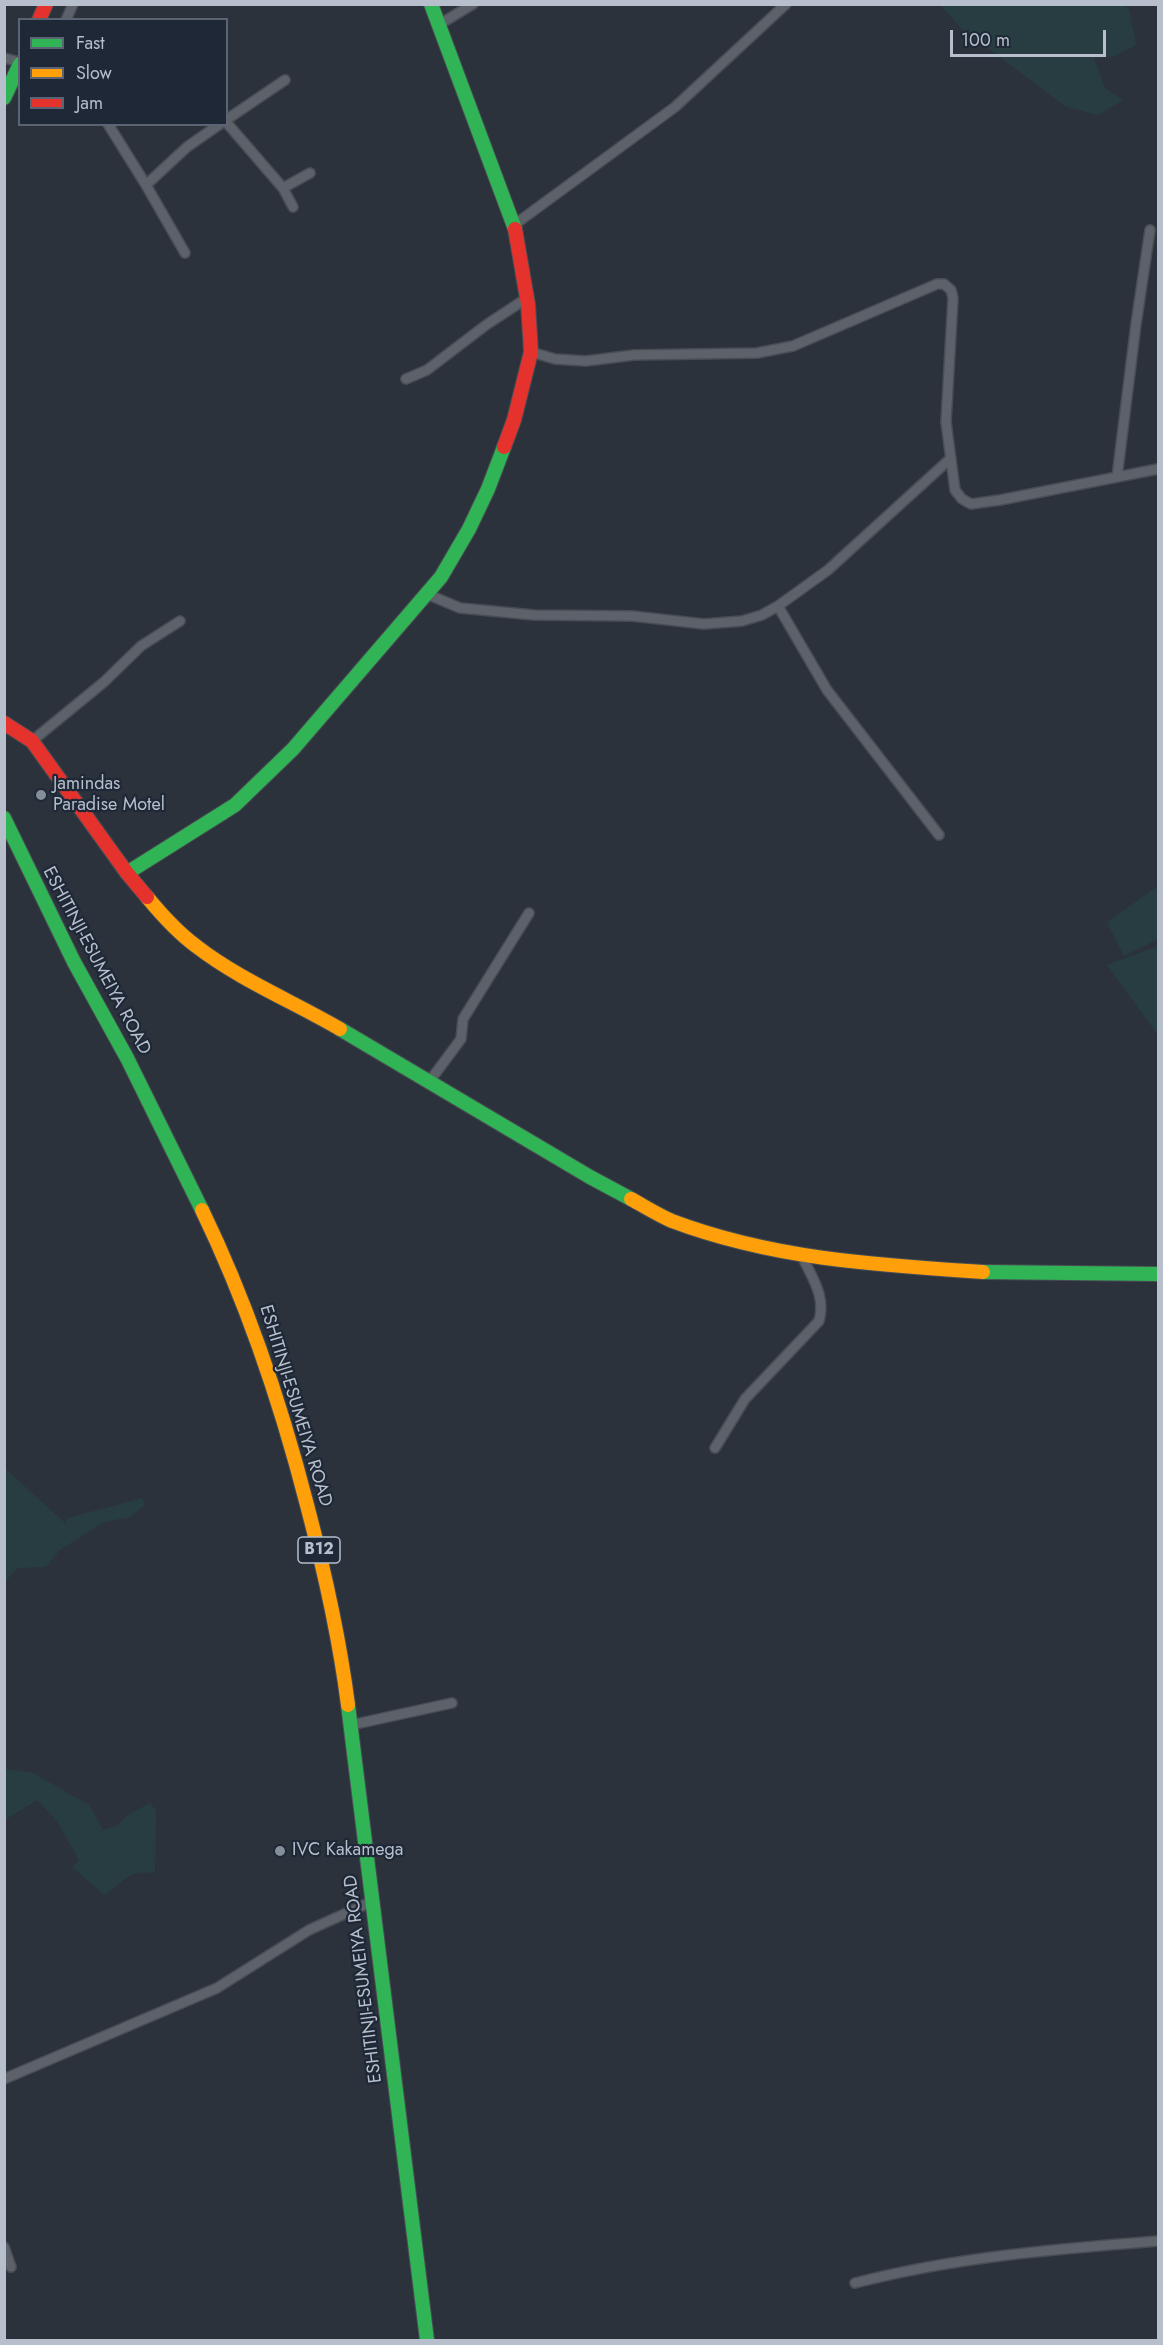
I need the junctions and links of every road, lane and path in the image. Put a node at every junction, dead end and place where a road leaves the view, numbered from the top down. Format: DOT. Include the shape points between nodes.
graph roads {
  1 [pos="73,4"];
  2 [pos="431,4"];
  3 [pos="473,4"];
  4 [pos="786,4"];
  5 [pos="67,18"];
  6 [pos="440,24"];
  7 [pos="18,67"];
  8 [pos="285,80"];
  9 [pos="4,98"];
  10 [pos="228,120"];
  11 [pos="228,123"];
  12 [pos="109,126"];
  13 [pos="217,126"];
  14 [pos="309,173"];
  15 [pos="146,185"];
  16 [pos="283,188"];
  17 [pos="293,207"];
  18 [pos="514,225"];
  19 [pos="1150,230"];
  20 [pos="185,253"];
  21 [pos="527,298"];
  22 [pos="531,352"];
  23 [pos="406,379"];
  24 [pos="951,458"];
  25 [pos="1158,469"];
  26 [pos="1117,477"];
  27 [pos="427,594"];
  28 [pos="778,606"];
  29 [pos="180,621"];
  30 [pos="4,723"];
  31 [pos="32,741"];
  32 [pos="4,818"];
  33 [pos="939,835"];
  34 [pos="127,873"];
  35 [pos="529,913"];
  36 [pos="429,1082"];
  37 [pos="802,1256"];
  38 [pos="1158,1274"];
  39 [pos="715,1448"];
  40 [pos="452,1703"];
  41 [pos="351,1725"];
  42 [pos="373,1901"];
  43 [pos="4,2079"];
  44 [pos="1158,2241"];
  45 [pos="4,2247"];
  46 [pos="11,2267"];
  47 [pos="855,2283"];
  48 [pos="427,2340"];
  1 -- 5 [label="street"];
  2 -- 6 [label="main road"];
  3 -- 6 [label="street"];
  4 -- 18 [label="street" via="675,107"];
  6 -- 18 [label="main road"];
  7 -- 9 [label="main road"];
  8 -- 10 [label="street"];
  11 -- 16 [label="street"];
  12 -- 15 [label="street"];
  13 -- 15 [label="street" via="187,147"];
  14 -- 16 [label="street"];
  15 -- 20 [label="street"];
  16 -- 17 [label="street"];
  18 -- 21 [label="main road"];
  19 -- 26 [label="street"];
  21 -- 22 [label="main road"];
  21 -- 23 [label="street" via="427,370"];
  22 -- 24 [label="street" via="555,359 586,361 634,355 757,353 793,346 944,284 953,298 946,422"];
  22 -- 27 [label="main road" via="513,420 488,489 470,529"];
  24 -- 26 [label="street" via="955,490 971,504"];
  24 -- 28 [label="street" via="828,570"];
  25 -- 26 [label="street"];
  27 -- 28 [label="street" via="460,608 534,615 632,616 704,624 742,621"];
  27 -- 34 [label="main road" via="293,749 235,804"];
  28 -- 33 [label="street" via="827,690"];
  29 -- 31 [label="street" via="141,646"];
  30 -- 31 [label="main road"];
  31 -- 34 [label="main road"];
  32 -- 41 [label="main road, ESHITINJI-ESUMEIYA ROAD / B12" via="204,1215 261,1347 292,1446 332,1601"];
  34 -- 36 [label="main road" via="194,945 232,971"];
  35 -- 36 [label="street" via="463,1019 461,1039"];
  36 -- 37 [label="main road" via="670,1220 746,1245"];
  37 -- 38 [label="main road" via="997,1273"];
  37 -- 39 [label="street" via="820,1293 823,1307 819,1321 746,1399"];
  40 -- 41 [label="street"];
  41 -- 42 [label="main road, ESHITINJI-ESUMEIYA ROAD / B12"];
  42 -- 43 [label="street" via="309,1930 217,1988"];
  42 -- 48 [label="main road, ESHITINJI-ESUMEIYA ROAD / B12"];
  44 -- 47 [label="street" via="970,2259"];
  45 -- 46 [label="street"];
}
